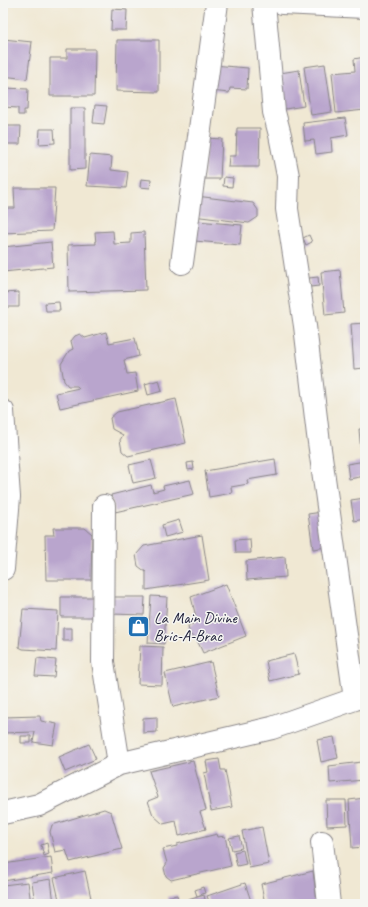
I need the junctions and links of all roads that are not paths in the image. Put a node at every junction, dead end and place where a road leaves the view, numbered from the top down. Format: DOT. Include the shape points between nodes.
graph roads {
  1 [pos="217,3"];
  2 [pos="264,3"];
  3 [pos="282,3"];
  4 [pos="365,7"];
  5 [pos="182,263"];
  6 [pos="3,410"];
  7 [pos="104,506"];
  8 [pos="3,569"];
  9 [pos="360,698"];
  10 [pos="120,764"];
  11 [pos="3,813"];
  12 [pos="322,842"];
  13 [pos="329,904"];
  1 -- 5 [label="street"];
  2 -- 9 [label="street" via="274,112 288,176 287,209 318,435"];
  3 -- 4 [label="street"];
  6 -- 8 [label="street" via="9,496"];
  7 -- 10 [label="street" via="103,662"];
  9 -- 10 [label="street" via="272,728"];
  10 -- 11 [label="street" via="39,805"];
  12 -- 13 [label="street"];
}
